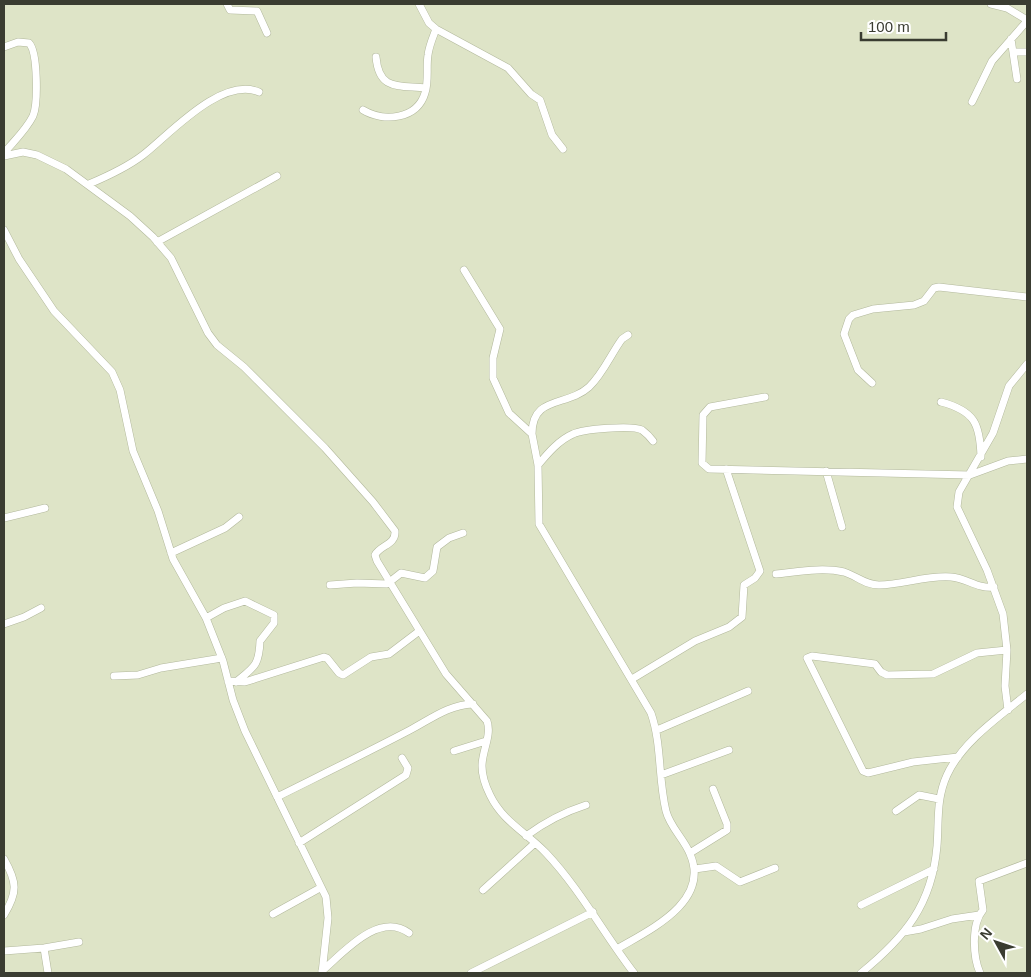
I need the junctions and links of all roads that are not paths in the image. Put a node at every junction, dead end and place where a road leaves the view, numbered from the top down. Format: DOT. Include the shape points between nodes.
graph roads {
  1 [pos="227,4"];
  2 [pos="419,4"];
  3 [pos="991,4"];
  4 [pos="1027,21"];
  5 [pos="436,29"];
  6 [pos="267,33"];
  7 [pos="1011,39"];
  8 [pos="4,47"];
  9 [pos="1015,52"];
  10 [pos="1027,52"];
  11 [pos="376,57"];
  12 [pos="1017,78"];
  13 [pos="426,88"];
  14 [pos="259,92"];
  15 [pos="972,102"];
  16 [pos="363,110"];
  17 [pos="564,149"];
  18 [pos="4,154"];
  19 [pos="277,176"];
  20 [pos="89,184"];
  21 [pos="4,230"];
  22 [pos="157,242"];
  23 [pos="464,270"];
  24 [pos="1027,297"];
  25 [pos="628,335"];
  26 [pos="1027,364"];
  27 [pos="872,383"];
  28 [pos="765,397"];
  29 [pos="941,402"];
  30 [pos="532,434"];
  31 [pos="653,441"];
  32 [pos="980,457"];
  33 [pos="1027,459"];
  34 [pos="538,464"];
  35 [pos="726,469"];
  36 [pos="826,471"];
  37 [pos="970,474"];
  38 [pos="45,508"];
  39 [pos="239,517"];
  40 [pos="4,518"];
  41 [pos="842,527"];
  42 [pos="464,533"];
  43 [pos="171,553"];
  44 [pos="776,574"];
  45 [pos="389,582"];
  46 [pos="330,585"];
  47 [pos="994,587"];
  48 [pos="41,608"];
  49 [pos="206,618"];
  50 [pos="4,624"];
  51 [pos="418,632"];
  52 [pos="1007,650"];
  53 [pos="222,658"];
  54 [pos="114,676"];
  55 [pos="632,679"];
  56 [pos="232,682"];
  57 [pos="748,691"];
  58 [pos="1027,694"];
  59 [pos="473,704"];
  60 [pos="1008,710"];
  61 [pos="657,730"];
  62 [pos="486,741"];
  63 [pos="729,750"];
  64 [pos="454,751"];
  65 [pos="958,757"];
  66 [pos="402,758"];
  67 [pos="661,775"];
  68 [pos="712,789"];
  69 [pos="276,797"];
  70 [pos="938,798"];
  71 [pos="586,805"];
  72 [pos="896,811"];
  73 [pos="526,836"];
  74 [pos="535,843"];
  75 [pos="299,844"];
  76 [pos="690,853"];
  77 [pos="4,859"];
  78 [pos="1027,863"];
  79 [pos="775,868"];
  80 [pos="695,869"];
  81 [pos="934,869"];
  82 [pos="320,888"];
  83 [pos="482,890"];
  84 [pos="860,905"];
  85 [pos="593,912"];
  86 [pos="273,914"];
  87 [pos="4,915"];
  88 [pos="979,915"];
  89 [pos="904,932"];
  90 [pos="409,933"];
  91 [pos="79,942"];
  92 [pos="44,948"];
  93 [pos="617,949"];
  94 [pos="4,951"];
  95 [pos="325,971"];
  96 [pos="48,973"];
  97 [pos="471,973"];
  98 [pos="634,973"];
  99 [pos="861,973"];
  100 [pos="980,973"];
  1 -- 6 [label="street" via="235,12 257,11"];
  2 -- 5 [label="street"];
  3 -- 4 [label="street" via="1007,8"];
  4 -- 7 [label="street"];
  5 -- 13 [label="street" via="428,52"];
  5 -- 17 [label="street" via="517,75 530,94 544,105 552,135"];
  7 -- 9 [label="street"];
  7 -- 15 [label="street" via="992,61"];
  8 -- 18 [label="street" via="18,42 29,43 34,52 36,70 33,115"];
  9 -- 10 [label="street"];
  9 -- 12 [label="street"];
  11 -- 13 [label="street" via="377,72 386,82"];
  13 -- 16 [label="street" via="419,104 393,118 382,118"];
  14 -- 20 [label="street" via="244,89 218,97 196,110 121,170"];
  18 -- 20 [label="street" via="23,152 38,155"];
  19 -- 22 [label="street"];
  20 -- 22 [label="street"];
  21 -- 43 [label="street" via="54,311 112,372 120,390 133,451"];
  22 -- 45 [label="street" via="170,258 217,345 244,367 325,448 395,531 392,542 375,555"];
  23 -- 30 [label="street" via="500,329 491,369 496,386 509,413"];
  24 -- 27 [label="street" via="939,287 934,288 924,301 914,305 873,309 853,315 844,334 858,370"];
  25 -- 30 [label="street" via="590,386 535,414"];
  26 -- 32 [label="street" via="1009,386 993,433"];
  28 -- 35 [label="street" via="710,407 703,415 702,463 709,468"];
  29 -- 32 [label="street" via="971,416 980,441"];
  30 -- 34 [label="street"];
  31 -- 34 [label="street" via="641,430 632,428 582,430 557,444"];
  32 -- 37 [label="street"];
  33 -- 37 [label="street" via="1008,461"];
  34 -- 55 [label="street" via="540,524"];
  35 -- 36 [label="street"];
  35 -- 55 [label="street" via="760,571 744,585 742,617"];
  36 -- 37 [label="street"];
  36 -- 41 [label="street"];
  37 -- 47 [label="street" via="959,492 957,507"];
  38 -- 40 [label="street"];
  39 -- 43 [label="street" via="225,528"];
  42 -- 45 [label="street" via="437,547 436,562 430,575 425,578 401,573"];
  43 -- 49 [label="street"];
  44 -- 47 [label="street" via="836,571 867,584 880,585 941,576 954,577 978,587"];
  45 -- 46 [label="street" via="382,585 357,582"];
  45 -- 51 [label="street"];
  47 -- 52 [label="street" via="1003,614"];
  48 -- 50 [label="street"];
  49 -- 53 [label="street"];
  49 -- 56 [label="street" via="244,601 274,615 274,623 260,641 255,666"];
  51 -- 56 [label="street" via="388,654 371,657 343,675 324,657 255,679"];
  51 -- 59 [label="street" via="446,674"];
  52 -- 60 [label="street" via="1004,680"];
  52 -- 65 [label="street" via="977,653 933,674 887,675 875,664 807,658 863,771 868,773 913,762"];
  53 -- 54 [label="street" via="138,675"];
  53 -- 56 [label="street"];
  55 -- 61 [label="street" via="652,713"];
  56 -- 69 [label="street" via="245,731"];
  57 -- 61 [label="street"];
  58 -- 60 [label="street"];
  59 -- 62 [label="street" via="488,721 490,728"];
  59 -- 69 [label="street" via="437,713 410,730"];
  60 -- 65 [label="street"];
  61 -- 67 [label="street"];
  62 -- 64 [label="street"];
  62 -- 73 [label="street" via="482,766 490,795 502,815"];
  63 -- 67 [label="street"];
  65 -- 70 [label="street"];
  66 -- 75 [label="street" via="408,768 406,775"];
  67 -- 76 [label="street" via="666,812"];
  68 -- 76 [label="street" via="727,830"];
  69 -- 75 [label="street"];
  70 -- 72 [label="street" via="919,795"];
  70 -- 81 [label="street"];
  71 -- 73 [label="street" via="566,812"];
  73 -- 74 [label="street"];
  74 -- 83 [label="street"];
  74 -- 85 [label="street"];
  75 -- 82 [label="street"];
  76 -- 80 [label="street"];
  77 -- 87 [label="street" via="15,890"];
  78 -- 88 [label="street" via="980,880 978,887 983,910"];
  79 -- 80 [label="street" via="740,882 716,866"];
  80 -- 93 [label="street" via="693,883 677,910 668,919"];
  81 -- 84 [label="street"];
  81 -- 89 [label="street" via="929,893"];
  82 -- 86 [label="street"];
  82 -- 95 [label="street" via="328,908"];
  85 -- 93 [label="street"];
  85 -- 97 [label="street"];
  88 -- 89 [label="street"];
  88 -- 100 [label="street" via="975,962"];
  89 -- 99 [label="street"];
  90 -- 95 [label="street" via="401,927 392,926 376,930 362,938"];
  91 -- 92 [label="street"];
  92 -- 94 [label="street"];
  92 -- 96 [label="street"];
  93 -- 98 [label="street"];
}
